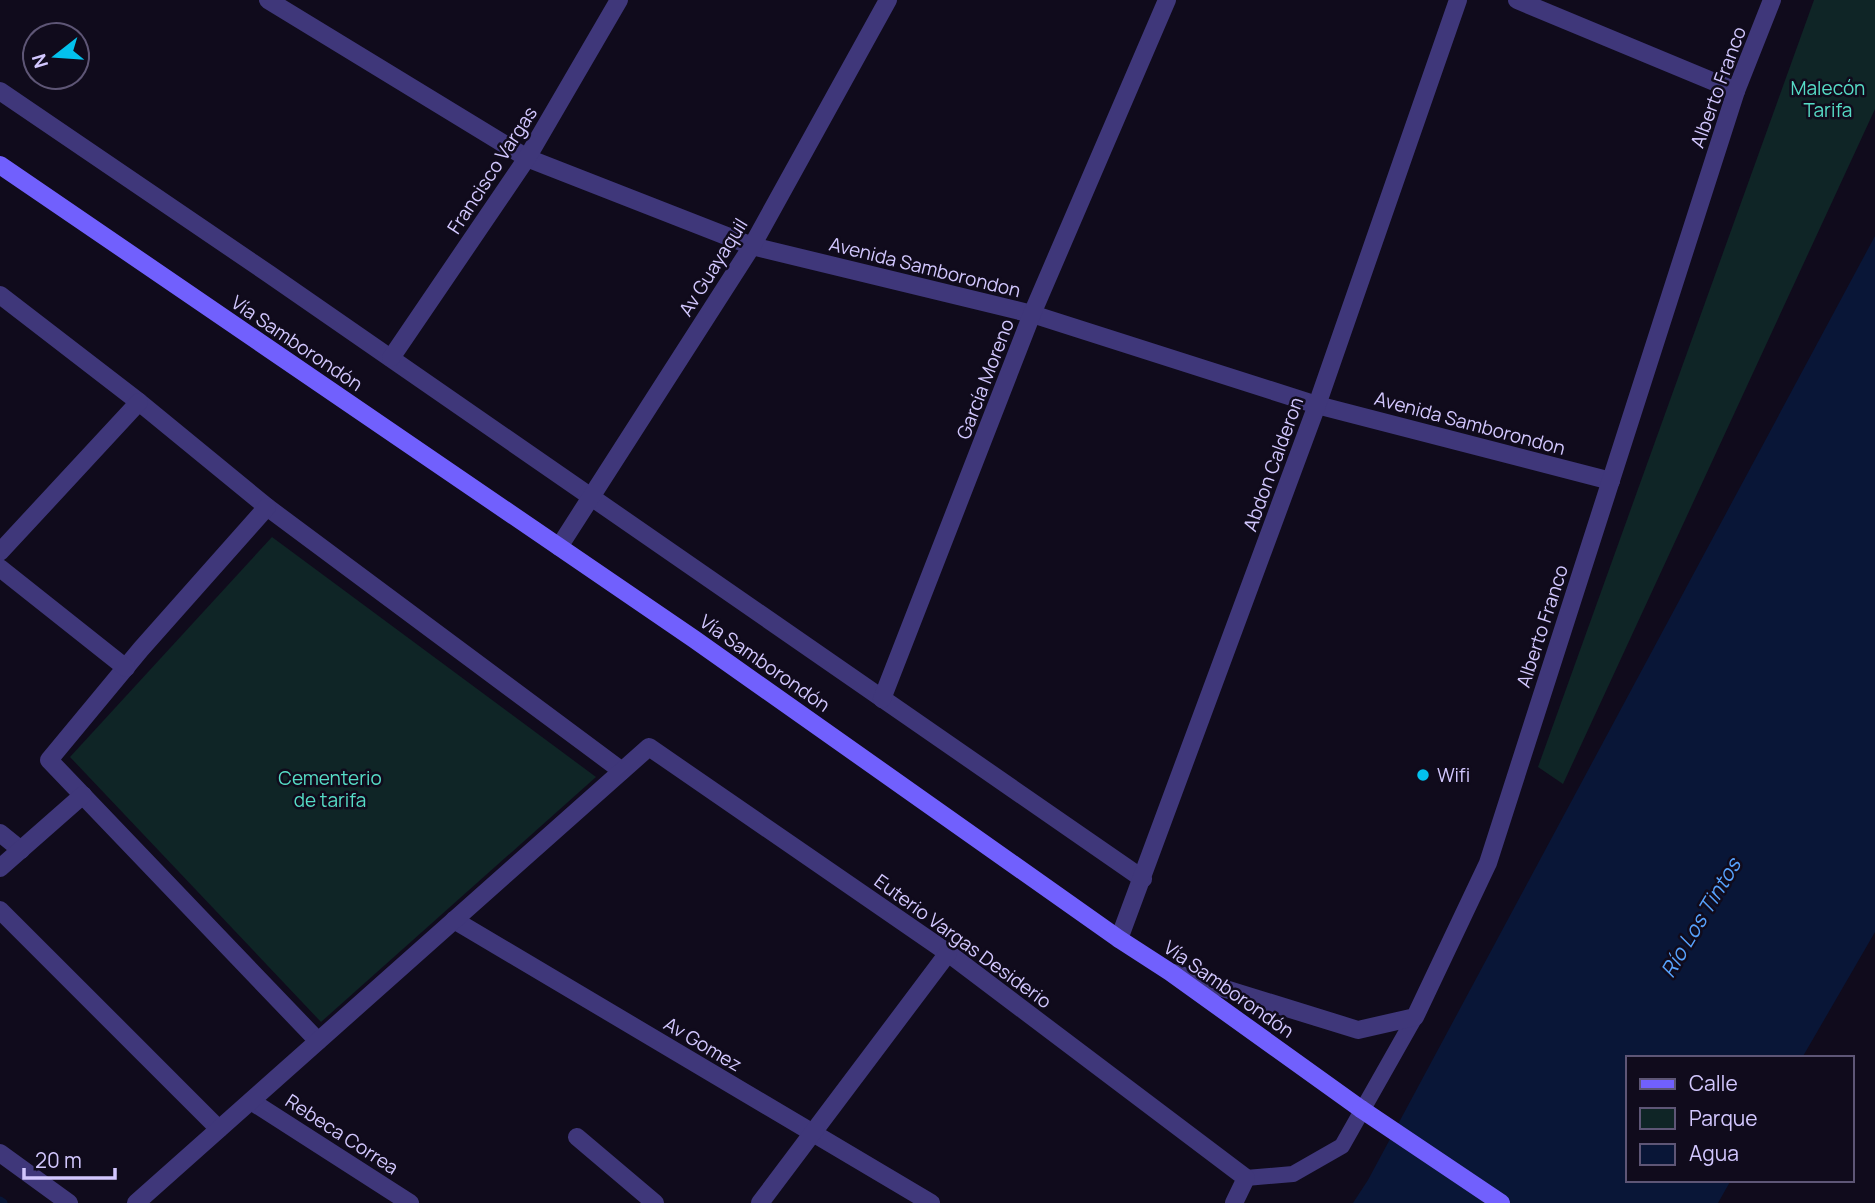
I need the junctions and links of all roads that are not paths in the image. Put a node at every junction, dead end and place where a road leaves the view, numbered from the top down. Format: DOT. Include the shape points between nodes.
graph roads {
  1 [pos="268,0"];
  2 [pos="619,0"];
  3 [pos="888,0"];
  4 [pos="1167,0"];
  5 [pos="1458,0"];
  6 [pos="1517,0"];
  7 [pos="1772,0"];
  8 [pos="0,91"];
  9 [pos="1736,91"];
  10 [pos="527,158"];
  11 [pos="0,165"];
  12 [pos="752,246"];
  13 [pos="0,295"];
  14 [pos="1032,314"];
  15 [pos="391,358"];
  16 [pos="139,402"];
  17 [pos="1317,405"];
  18 [pos="1611,481"];
  19 [pos="592,498"];
  20 [pos="267,507"];
  21 [pos="559,547"];
  22 [pos="0,552"];
  23 [pos="0,568"];
  24 [pos="126,668"];
  25 [pos="883,699"];
  26 [pos="622,771"];
  27 [pos="83,795"];
  28 [pos="0,833"];
  29 [pos="21,849"];
  30 [pos="0,868"];
  31 [pos="1143,879"];
  32 [pos="0,910"];
  33 [pos="454,920"];
  34 [pos="1119,940"];
  35 [pos="948,953"];
  36 [pos="1170,972"];
  37 [pos="1415,1017"];
  38 [pos="318,1041"];
  39 [pos="251,1101"];
  40 [pos="219,1129"];
  41 [pos="812,1134"];
  42 [pos="577,1137"];
  43 [pos="0,1153"];
  44 [pos="1245,1178"];
  45 [pos="69,1203"];
  46 [pos="136,1203"];
  47 [pos="410,1203"];
  48 [pos="654,1203"];
  49 [pos="760,1203"];
  50 [pos="931,1203"];
  51 [pos="1234,1203"];
  52 [pos="1501,1203"];
  1 -- 10 [label="street, Avenida Samborondon"];
  2 -- 10 [label="street, Francisco Vargas"];
  3 -- 12 [label="street, Av Guayaquil"];
  4 -- 14 [label="street, García Moreno"];
  5 -- 17 [label="street, Abdon Calderon"];
  6 -- 9 [label="street"];
  7 -- 9 [label="street, Alberto Franco"];
  8 -- 15 [label="street"];
  9 -- 18 [label="street, Alberto Franco"];
  10 -- 12 [label="street, Avenida Samborondon"];
  10 -- 15 [label="street, Francisco Vargas"];
  11 -- 21 [label="main road, Vía Samborondón"];
  12 -- 14 [label="street, Avenida Samborondon"];
  12 -- 19 [label="street, Av Guayaquil"];
  13 -- 16 [label="street"];
  14 -- 17 [label="street, Avenida Samborondon"];
  14 -- 25 [label="street, García Moreno"];
  15 -- 19 [label="street"];
  16 -- 20 [label="street"];
  16 -- 22 [label="street"];
  17 -- 18 [label="street, Avenida Samborondon"];
  17 -- 31 [label="street, Abdon Calderon"];
  18 -- 37 [label="street, Alberto Franco" via="1488,863"];
  19 -- 21 [label="street, Av Guayaquil"];
  19 -- 25 [label="street"];
  20 -- 24 [label="street"];
  20 -- 26 [label="street"];
  21 -- 34 [label="main road, Vía Samborondón"];
  23 -- 24 [label="street"];
  24 -- 27 [label="street" via="49,760"];
  25 -- 31 [label="street"];
  26 -- 33 [label="street"];
  26 -- 35 [label="street, Euterio Vargas Desiderio" via="649,747"];
  27 -- 29 [label="street"];
  27 -- 38 [label="street"];
  28 -- 29 [label="street"];
  29 -- 30 [label="street"];
  31 -- 34 [label="street, Abdon Calderon"];
  32 -- 40 [label="street"];
  33 -- 38 [label="street"];
  33 -- 41 [label="street, Av Gomez"];
  34 -- 36 [label="main road, Vía Samborondón"];
  35 -- 41 [label="street"];
  35 -- 44 [label="street, Euterio Vargas Desiderio"];
  36 -- 37 [label="street" via="1359,1030"];
  36 -- 52 [label="main road, Vía Samborondón, bridge"];
  37 -- 44 [label="lane" via="1342,1146 1293,1174"];
  38 -- 39 [label="street"];
  39 -- 40 [label="street"];
  39 -- 47 [label="street, Rebeca Correa"];
  40 -- 46 [label="street"];
  41 -- 49 [label="street"];
  41 -- 50 [label="street, Av Gomez"];
  42 -- 48 [label="street"];
  43 -- 45 [label="street"];
  44 -- 51 [label="street"];
}
